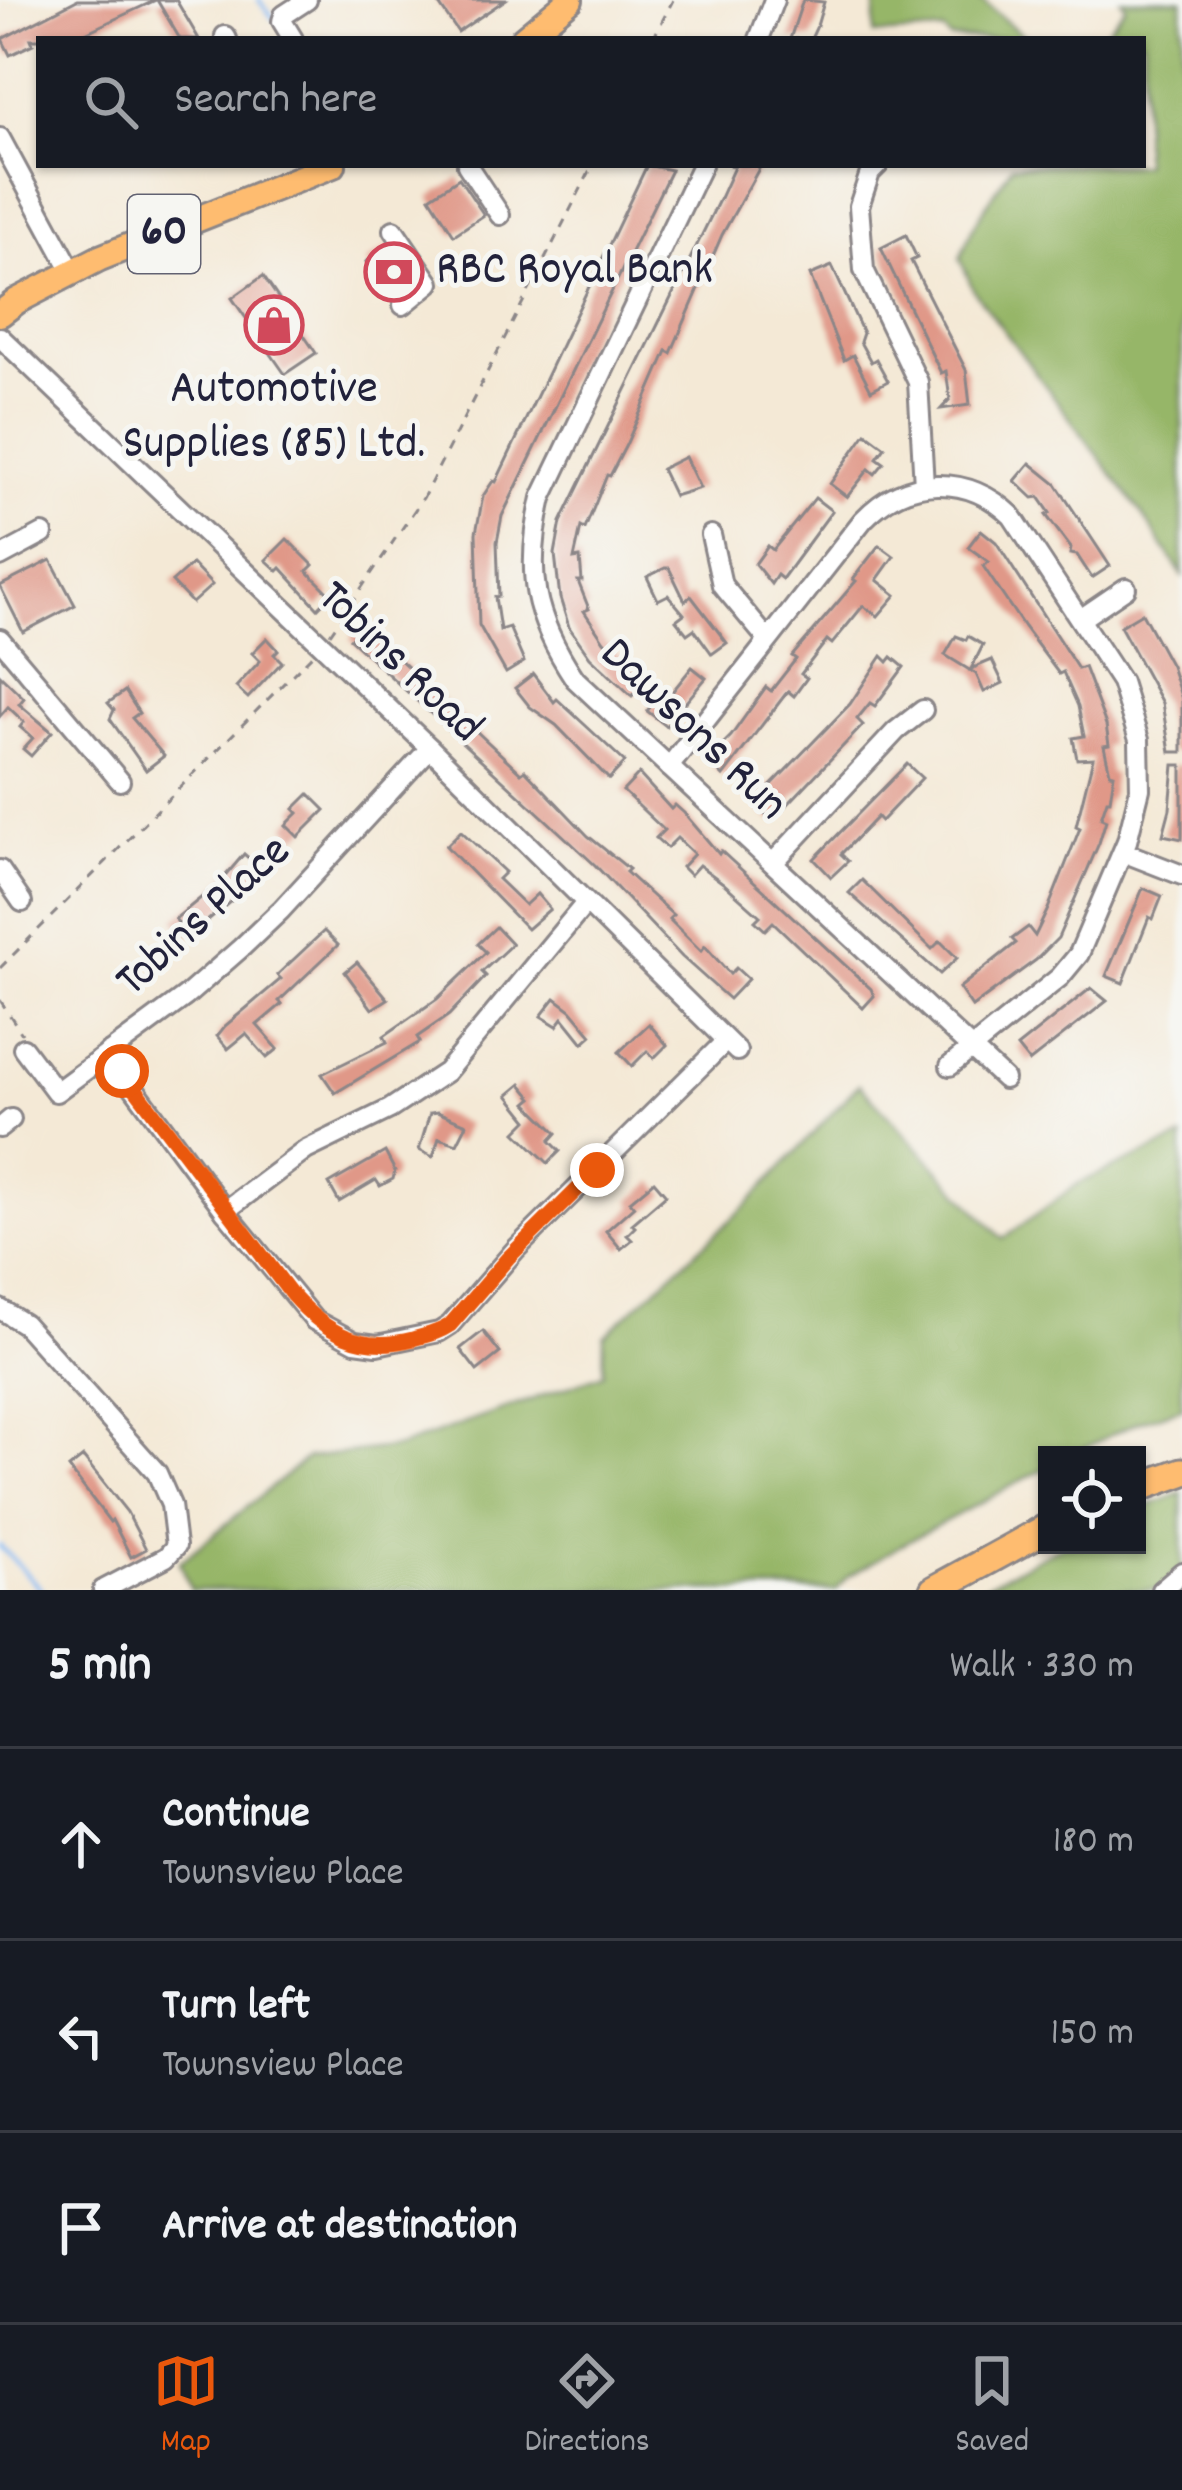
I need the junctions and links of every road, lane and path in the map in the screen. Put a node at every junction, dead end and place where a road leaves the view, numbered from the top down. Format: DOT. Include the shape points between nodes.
graph roads {
  1 [pos="570,0"];
  2 [pos="673,0"];
  3 [pos="773,0"];
  4 [pos="313,2"];
  5 [pos="291,36"];
  6 [pos="527,36"];
  7 [pos="655,36"];
  8 [pos="760,36"];
  9 [pos="0,138"];
  10 [pos="469,168"];
  11 [pos="590,168"];
  12 [pos="701,168"];
  13 [pos="875,168"];
  14 [pos="300,172"];
  15 [pos="500,215"];
  16 [pos="394,230"];
  17 [pos="72,271"];
  18 [pos="403,305"];
  19 [pos="0,314"];
  20 [pos="0,337"];
  21 [pos="924,485"];
  22 [pos="43,534"];
  23 [pos="711,535"];
  24 [pos="0,557"];
  25 [pos="1126,588"];
  26 [pos="1082,618"];
  27 [pos="0,639"];
  28 [pos="768,640"];
  29 [pos="322,645"];
  30 [pos="923,710"];
  31 [pos="430,748"];
  32 [pos="669,767"];
  33 [pos="120,781"];
  34 [pos="1123,852"];
  35 [pos="773,863"];
  36 [pos="0,870"];
  37 [pos="1182,875"];
  38 [pos="22,902"];
  39 [pos="585,904"];
  40 [pos="0,968"];
  41 [pos="0,1000"];
  42 [pos="23,1048"];
  43 [pos="971,1048"];
  44 [pos="108,1053"];
  45 [pos="950,1066"];
  46 [pos="1004,1079"];
  47 [pos="225,1211"];
  48 [pos="0,1309"];
  49 [pos="1182,1472"];
  50 [pos="1146,1485"];
  51 [pos="1038,1533"];
  52 [pos="1182,1572"];
  53 [pos="103,1590"];
  54 [pos="934,1590"];
  55 [pos="1161,1590"];
  1 -- 6 [label="main road"];
  2 -- 7 [label="path"];
  3 -- 8 [label="street"];
  4 -- 5 [label="street" via="282,21"];
  9 -- 17 [label="street"];
  10 -- 15 [label="street"];
  11 -- 29 [label="path" via="423,498"];
  12 -- 32 [label="street, Dawsons Run" via="542,498 531,558 548,637 574,680"];
  13 -- 21 [label="street" via="859,206 864,270 918,382"];
  14 -- 17 [label="main road, 60"];
  16 -- 18 [label="street" via="430,283"];
  17 -- 19 [label="main road, 60"];
  20 -- 29 [label="street, Tobins Road"];
  21 -- 26 [label="street" via="964,487 1001,506"];
  21 -- 28 [label="street" via="872,511"];
  22 -- 24 [label="street"];
  23 -- 28 [label="street" via="722,585"];
  25 -- 26 [label="street"];
  26 -- 34 [label="street" via="1121,682 1139,740 1140,789"];
  27 -- 33 [label="street"];
  28 -- 32 [label="street"];
  29 -- 31 [label="street, Tobins Road"];
  29 -- 40 [label="path"];
  30 -- 35 [label="street"];
  31 -- 39 [label="street, Tobins Road"];
  31 -- 44 [label="street, Tobins Place" via="281,910 200,985"];
  32 -- 35 [label="street, Dawsons Run"];
  34 -- 37 [label="street"];
  34 -- 43 [label="street" via="1074,962"];
  35 -- 43 [label="street, Dawsons Run"];
  36 -- 38 [label="street"];
  39 -- 47 [label="street" via="446,1072 306,1150"];
  39 -- 47 [label="street, Tobins Road" via="732,1046 516,1250 466,1309 439,1332 355,1342 303,1307"];
  41 -- 42 [label="path" via="25,1037"];
  42 -- 44 [label="street, Tobins Place" via="56,1092"];
  43 -- 45 [label="street"];
  43 -- 46 [label="street, Dawsons Run"];
  44 -- 47 [label="street"];
  48 -- 53 [label="street" via="24,1324 136,1448 171,1505 176,1546"];
  49 -- 50 [label="highway"];
  51 -- 54 [label="highway"];
  52 -- 55 [label="street"];
}
